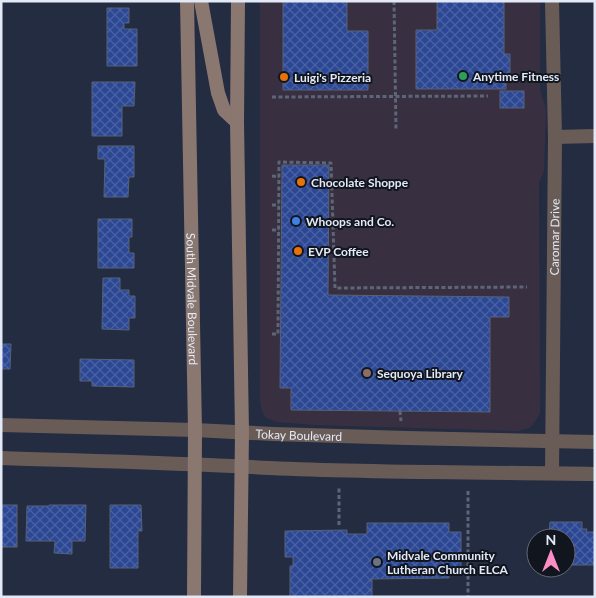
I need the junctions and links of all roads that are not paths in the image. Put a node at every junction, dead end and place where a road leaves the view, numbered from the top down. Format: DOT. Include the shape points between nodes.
graph roads {
  1 [pos="187,1"];
  2 [pos="201,1"];
  3 [pos="238,1"];
  4 [pos="552,1"];
  5 [pos="237,122"];
  6 [pos="595,136"];
  7 [pos="555,137"];
  8 [pos="1,425"];
  9 [pos="195,430"];
  10 [pos="242,432"];
  11 [pos="553,442"];
  12 [pos="595,442"];
  13 [pos="1,458"];
  14 [pos="194,463"];
  15 [pos="242,466"];
  16 [pos="552,473"];
  17 [pos="595,474"];
  18 [pos="194,597"];
  19 [pos="240,597"];
  1 -- 9 [label="main road, South Midvale Boulevard"];
  2 -- 5 [label="main road" via="218,93 224,110"];
  3 -- 5 [label="main road"];
  4 -- 7 [label="street, Caromar Drive"];
  5 -- 10 [label="main road"];
  6 -- 7 [label="street"];
  7 -- 11 [label="street, Caromar Drive"];
  8 -- 9 [label="street, Tokay Boulevard"];
  9 -- 10 [label="street, Tokay Boulevard"];
  9 -- 14 [label="main road, South Midvale Boulevard"];
  10 -- 11 [label="street, Tokay Boulevard"];
  10 -- 15 [label="main road"];
  11 -- 12 [label="street, Tokay Boulevard"];
  11 -- 16 [label="street, Caromar Drive"];
  13 -- 14 [label="street"];
  14 -- 15 [label="street"];
  14 -- 18 [label="main road, South Midvale Boulevard"];
  15 -- 16 [label="street"];
  15 -- 19 [label="main road"];
  16 -- 17 [label="street"];
}
